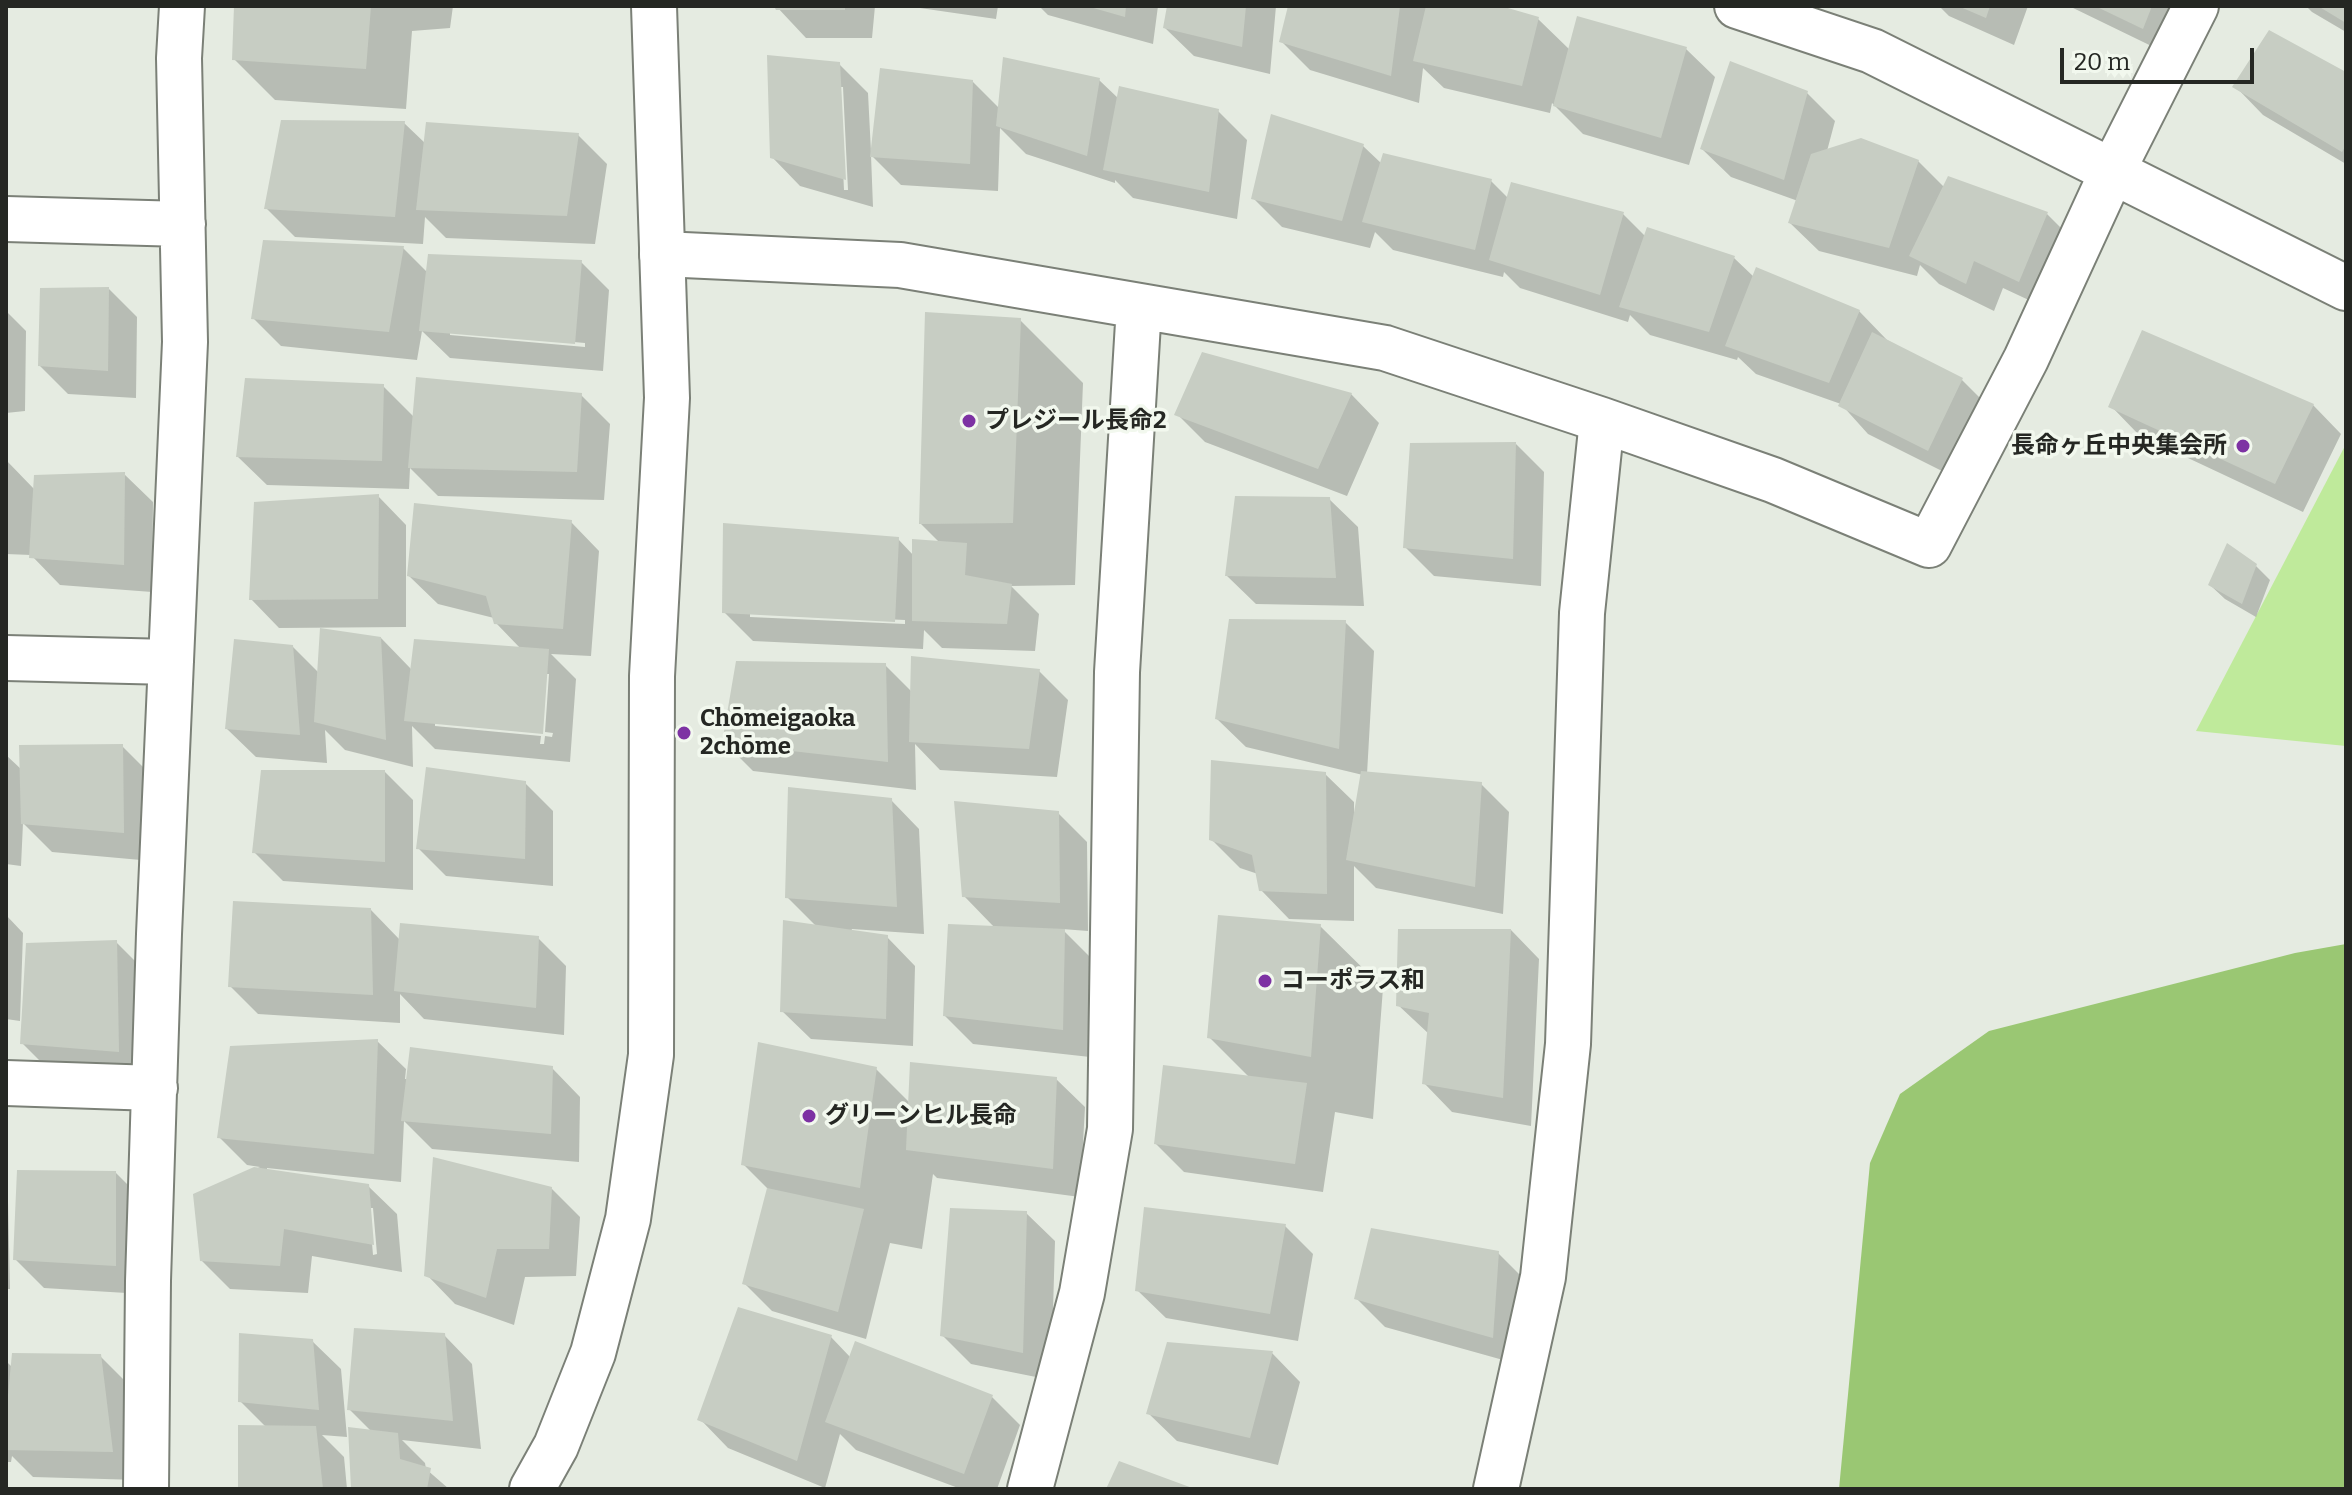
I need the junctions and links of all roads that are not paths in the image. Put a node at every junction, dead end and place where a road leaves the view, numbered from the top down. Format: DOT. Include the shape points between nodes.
graph roads {
  1 [pos="182,6"];
  2 [pos="654,6"];
  3 [pos="1737,6"];
  4 [pos="2196,6"];
  5 [pos="2113,170"];
  6 [pos="6,219"];
  7 [pos="183,224"];
  8 [pos="662,254"];
  9 [pos="2346,288"];
  10 [pos="1139,306"];
  11 [pos="1602,420"];
  12 [pos="6,658"];
  13 [pos="171,662"];
  14 [pos="6,1083"];
  15 [pos="155,1088"];
  16 [pos="146,1489"];
  17 [pos="532,1489"];
  18 [pos="1030,1489"];
  19 [pos="1496,1489"];
  1 -- 7 [label="street"];
  2 -- 8 [label="street"];
  3 -- 5 [label="street" via="1872,51"];
  4 -- 5 [label="street"];
  5 -- 9 [label="street"];
  5 -- 11 [label="street" via="2026,359 1929,545 1773,480"];
  6 -- 7 [label="street"];
  7 -- 13 [label="street" via="185,342"];
  8 -- 10 [label="street" via="900,265"];
  8 -- 17 [label="street" via="667,398 652,676 651,1055 628,1219 593,1353 556,1446"];
  10 -- 11 [label="street" via="1385,348"];
  10 -- 18 [label="street" via="1117,672 1110,1129 1082,1293"];
  11 -- 19 [label="street" via="1582,613 1568,1044 1543,1277"];
  12 -- 13 [label="street"];
  13 -- 15 [label="street"];
  14 -- 15 [label="street"];
  15 -- 16 [label="street"];
}
